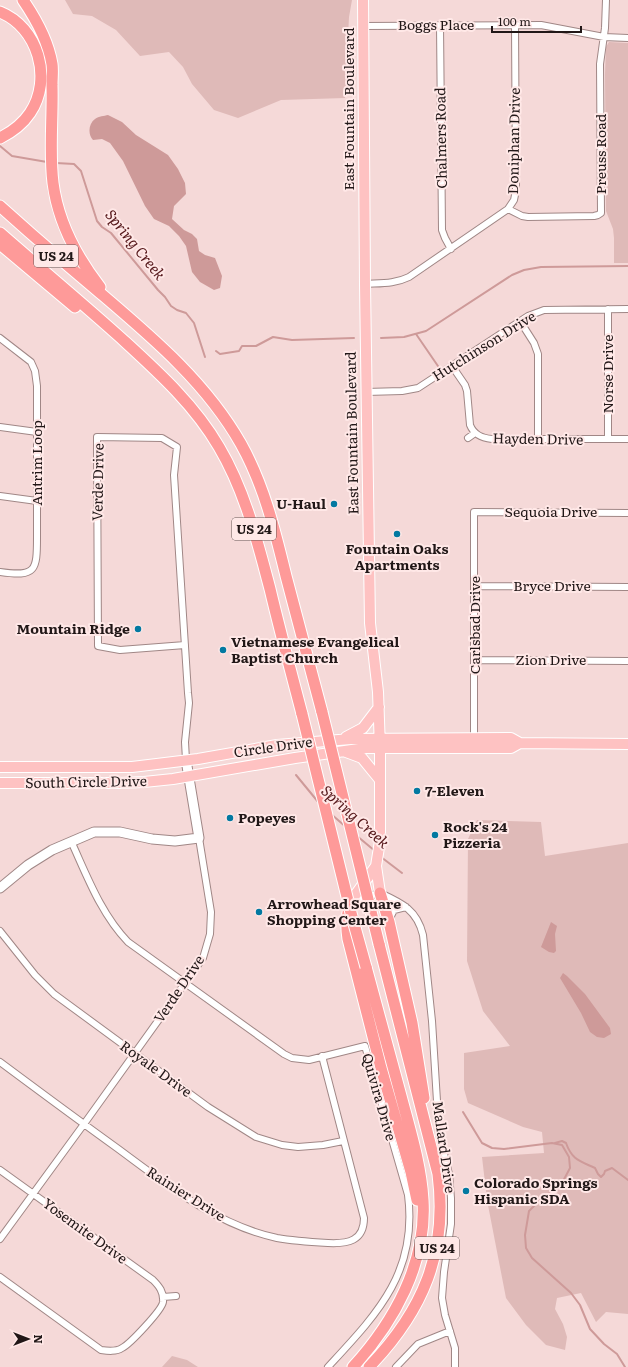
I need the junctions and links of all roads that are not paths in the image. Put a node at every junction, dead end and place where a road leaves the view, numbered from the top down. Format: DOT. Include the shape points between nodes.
graph roads {
  1 [pos="23,0"];
  2 [pos="362,0"];
  3 [pos="606,0"];
  4 [pos="0,12"];
  5 [pos="440,25"];
  6 [pos="515,25"];
  7 [pos="363,26"];
  8 [pos="604,37"];
  9 [pos="628,38"];
  10 [pos="0,138"];
  11 [pos="0,206"];
  12 [pos="508,209"];
  13 [pos="0,233"];
  14 [pos="0,244"];
  15 [pos="451,249"];
  16 [pos="365,284"];
  17 [pos="112,304"];
  18 [pos="608,309"];
  19 [pos="628,309"];
  20 [pos="520,321"];
  21 [pos="0,338"];
  22 [pos="452,366"];
  23 [pos="154,368"];
  24 [pos="366,392"];
  25 [pos="0,427"];
  26 [pos="37,432"];
  27 [pos="475,433"];
  28 [pos="468,438"];
  29 [pos="538,439"];
  30 [pos="608,439"];
  31 [pos="628,439"];
  32 [pos="0,496"];
  33 [pos="37,501"];
  34 [pos="474,512"];
  35 [pos="628,513"];
  36 [pos="0,572"];
  37 [pos="475,586"];
  38 [pos="628,587"];
  39 [pos="185,645"];
  40 [pos="474,660"];
  41 [pos="628,661"];
  42 [pos="378,707"];
  43 [pos="380,738"];
  44 [pos="474,738"];
  45 [pos="340,739"];
  46 [pos="520,743"];
  47 [pos="628,744"];
  48 [pos="380,749"];
  49 [pos="342,751"];
  50 [pos="186,760"];
  51 [pos="166,763"];
  52 [pos="0,767"];
  53 [pos="188,776"];
  54 [pos="173,778"];
  55 [pos="380,780"];
  56 [pos="0,783"];
  57 [pos="199,838"];
  58 [pos="71,841"];
  59 [pos="374,869"];
  60 [pos="0,888"];
  61 [pos="375,894"];
  62 [pos="351,901"];
  63 [pos="406,907"];
  64 [pos="389,922"];
  65 [pos="0,931"];
  66 [pos="186,984"];
  67 [pos="135,1054"];
  68 [pos="322,1056"];
  69 [pos="0,1062"];
  70 [pos="84,1124"];
  71 [pos="429,1140"];
  72 [pos="343,1141"];
  73 [pos="0,1170"];
  74 [pos="33,1194"];
  75 [pos="421,1233"];
  76 [pos="0,1239"];
  77 [pos="0,1278"];
  78 [pos="176,1296"];
  79 [pos="163,1297"];
  80 [pos="450,1331"];
  81 [pos="328,1367"];
  82 [pos="353,1367"];
  83 [pos="369,1367"];
  84 [pos="396,1367"];
  85 [pos="455,1367"];
  1 -- 17 [label="highway" via="46,41 52,64 52,168 57,204 71,244"];
  2 -- 7 [label="main road, East Fountain Boulevard"];
  3 -- 8 [label="street, Preuss Road"];
  4 -- 10 [label="highway" via="24,30 35,47 41,72 39,93 31,113 18,128"];
  5 -- 6 [label="street, Boggs Place"];
  5 -- 7 [label="street, Boggs Place"];
  5 -- 15 [label="street, Chalmers Road" via="442,230"];
  6 -- 8 [label="street, Boggs Place" via="541,25"];
  6 -- 12 [label="street, Doniphan Drive" via="516,190 514,200"];
  7 -- 16 [label="main road, East Fountain Boulevard"];
  8 -- 9 [label="street, Boggs Place"];
  8 -- 12 [label="street, Preuss Road" via="600,64 601,213 598,216 528,217"];
  11 -- 17 [label="highway, US 24"];
  12 -- 15 [label="street, Doniphan Drive"];
  13 -- 23 [label="highway, US 24"];
  14 -- 23 [label="highway" via="121,346"];
  15 -- 16 [label="street, Doniphan Drive" via="401,281"];
  16 -- 24 [label="main road, East Fountain Boulevard"];
  17 -- 71 [label="highway, US 24, bridge" via="187,372 212,400 241,444 256,475 272,521 322,712"];
  18 -- 19 [label="street, Hutchinson Drive"];
  18 -- 20 [label="street, Hutchinson Drive" via="536,311"];
  18 -- 30 [label="street, Norse Drive"];
  20 -- 22 [label="street, Hutchinson Drive"];
  20 -- 29 [label="street" via="538,354"];
  21 -- 26 [label="street, Antrim Loop" via="33,366 36,379"];
  22 -- 24 [label="street, Hutchinson Drive" via="418,388"];
  22 -- 27 [label="street, Hayden Drive" via="465,385 470,425"];
  23 -- 75 [label="highway, US 24, bridge" via="202,420 220,447 246,503 418,1164 423,1200"];
  24 -- 42 [label="main road, East Fountain Boulevard" via="370,623"];
  25 -- 26 [label="street"];
  26 -- 33 [label="street, Antrim Loop"];
  27 -- 28 [label="street"];
  27 -- 29 [label="street, Hayden Drive" via="480,437 492,439"];
  29 -- 30 [label="street, Hayden Drive"];
  30 -- 31 [label="street, Hayden Drive"];
  32 -- 33 [label="street"];
  33 -- 36 [label="street, Antrim Loop" via="37,556 34,567 25,574"];
  34 -- 35 [label="street, Sequoia Drive"];
  34 -- 37 [label="street, Carlsbad Drive"];
  37 -- 38 [label="street, Bryce Drive"];
  37 -- 40 [label="street, Carlsbad Drive"];
  39 -- 39 [label="street, Verde Drive" via="174,475 176,447 162,438 97,437 98,646 120,650"];
  39 -- 50 [label="street, Verde Drive" via="189,703 184,742"];
  40 -- 41 [label="street, Zion Drive"];
  40 -- 44 [label="street, Carlsbad Drive"];
  42 -- 43 [label="main road, East Fountain Boulevard"];
  42 -- 45 [label="main road" via="362,728"];
  43 -- 44 [label="main road"];
  43 -- 45 [label="main road, Circle Drive"];
  43 -- 48 [label="main road, East Fountain Boulevard"];
  44 -- 46 [label="main road" via="511,738"];
  45 -- 50 [label="main road, Circle Drive"];
  46 -- 47 [label="main road"];
  46 -- 48 [label="main road" via="511,748"];
  48 -- 49 [label="main road, Circle Drive"];
  48 -- 55 [label="main road, East Fountain Boulevard"];
  49 -- 53 [label="main road, Circle Drive"];
  49 -- 55 [label="main road" via="362,758"];
  50 -- 51 [label="main road, Circle Drive"];
  50 -- 53 [label="street, Verde Drive"];
  51 -- 52 [label="main road, South Circle Drive" via="116,768"];
  53 -- 54 [label="main road, Circle Drive"];
  53 -- 57 [label="street, Verde Drive"];
  54 -- 56 [label="main road, South Circle Drive" via="119,783"];
  55 -- 59 [label="main road, East Fountain Boulevard" via="380,841"];
  57 -- 58 [label="street" via="175,841 120,832 94,832"];
  57 -- 66 [label="street, Verde Drive" via="211,912 210,934 203,958"];
  58 -- 60 [label="street" via="28,865"];
  58 -- 66 [label="street, Quivira Drive" via="103,909 118,932"];
  59 -- 61 [label="main road, East Fountain Boulevard"];
  59 -- 62 [label="main road, East Fountain Boulevard"];
  61 -- 62 [label="street"];
  61 -- 63 [label="street, Mallard Drive" via="396,900"];
  61 -- 64 [label="highway"];
  62 -- 75 [label="highway" via="347,912 348,939 411,1172"];
  63 -- 64 [label="street" via="394,910"];
  63 -- 80 [label="street, Mallard Drive" via="419,922 423,935 432,1021 439,1133 450,1186 451,1224 442,1298 444,1315"];
  64 -- 71 [label="highway" via="412,1023"];
  65 -- 67 [label="street, Royale Drive" via="35,975 54,994"];
  66 -- 67 [label="street, Verde Drive"];
  66 -- 68 [label="street, Quivira Drive" via="284,1054 300,1060"];
  67 -- 70 [label="street, Verde Drive"];
  67 -- 72 [label="street, Royale Drive" via="208,1107 256,1137 282,1146 298,1147"];
  68 -- 72 [label="street, Rainier Drive"];
  68 -- 81 [label="street, Quivira Drive" via="365,1046 410,1207 409,1234 402,1265 387,1298"];
  69 -- 70 [label="street, Rainier Drive"];
  70 -- 72 [label="street, Rainier Drive" via="206,1210 250,1230 277,1238 313,1242 350,1241 362,1232 364,1226"];
  70 -- 74 [label="street, Verde Drive"];
  71 -- 83 [label="highway, US 24" via="438,1174 441,1203 434,1262 410,1313 388,1346"];
  73 -- 74 [label="street, Yosemite Drive"];
  74 -- 76 [label="street, Verde Drive"];
  74 -- 79 [label="street, Yosemite Drive" via="153,1280 159,1286"];
  75 -- 82 [label="highway, US 24" via="416,1260 398,1306 377,1340"];
  77 -- 79 [label="street" via="101,1350 117,1350 130,1343 159,1311"];
  78 -- 79 [label="street"];
  80 -- 84 [label="street" via="418,1344"];
  80 -- 85 [label="street, Mallard Drive" via="455,1348"];
}
